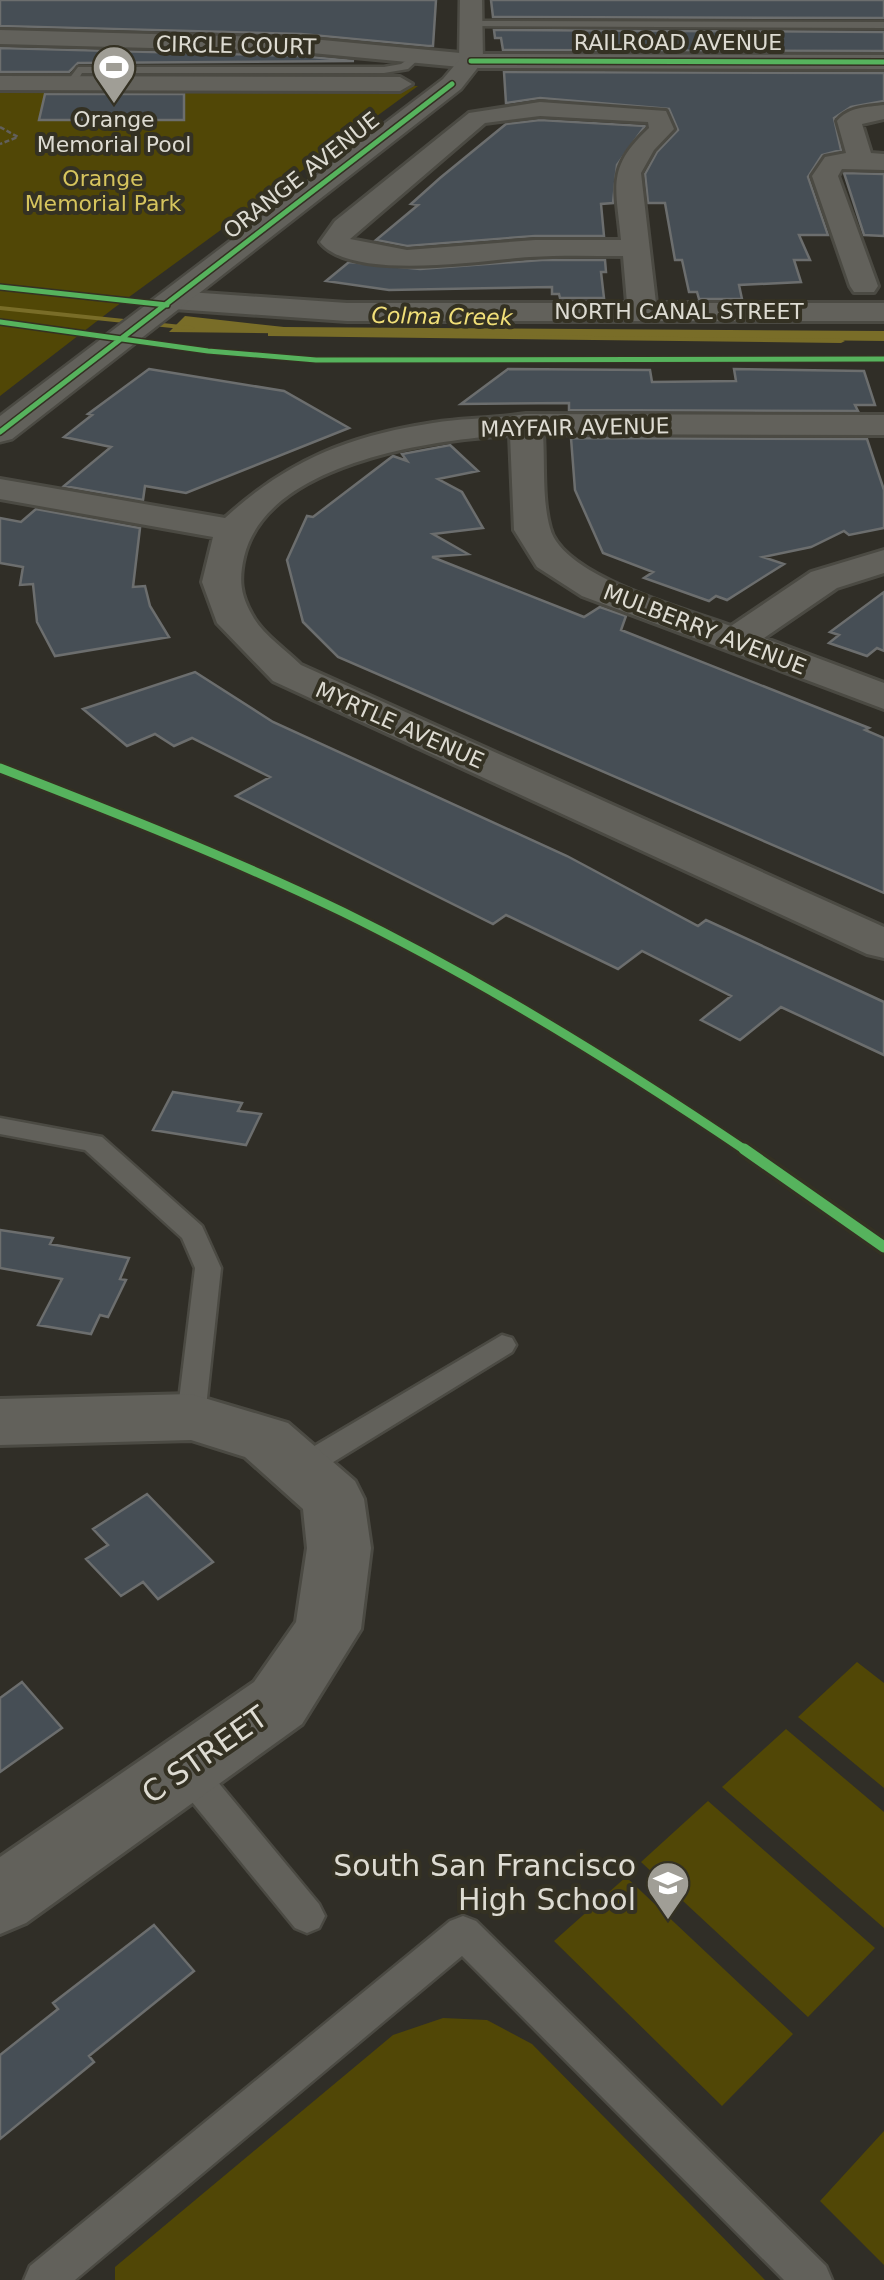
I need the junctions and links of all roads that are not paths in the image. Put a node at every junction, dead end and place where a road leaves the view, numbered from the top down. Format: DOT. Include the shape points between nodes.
graph roads {
  1 [pos="472,12"];
  2 [pos="884,25"];
  3 [pos="0,36"];
  4 [pos="416,58"];
  5 [pos="884,62"];
  6 [pos="462,72"];
  7 [pos="0,83"];
  8 [pos="71,83"];
  9 [pos="884,112"];
  10 [pos="872,160"];
  11 [pos="637,248"];
  12 [pos="864,286"];
  13 [pos="642,311"];
  14 [pos="884,312"];
  15 [pos="155,314"];
  16 [pos="526,424"];
  17 [pos="884,425"];
  18 [pos="0,432"];
  19 [pos="0,490"];
  20 [pos="233,530"];
  21 [pos="884,560"];
  22 [pos="736,640"];
  23 [pos="884,697"];
  24 [pos="884,944"];
  25 [pos="0,1126"];
  26 [pos="502,1345"];
  27 [pos="191,1417"];
  28 [pos="0,1422"];
  29 [pos="299,1468"];
  30 [pos="186,1769"];
  31 [pos="0,1899"];
  32 [pos="307,1916"];
  33 [pos="44,2280"];
  34 [pos="812,2280"];
  1 -- 2 [label="lane"];
  1 -- 6 [label="street"];
  3 -- 4 [label="street, CIRCLE COURT" via="301,45"];
  4 -- 6 [label="street, CIRCLE COURT"];
  4 -- 8 [label="lane" via="384,70 78,70"];
  5 -- 6 [label="street, RAILROAD AVENUE"];
  6 -- 8 [label="street" via="303,86"];
  6 -- 15 [label="street, ORANGE AVENUE"];
  7 -- 8 [label="street"];
  9 -- 10 [label="street" via="848,121"];
  10 -- 12 [label="street" via="834,162 825,176"];
  11 -- 11 [label="street" via="628,174 662,129 658,116 630,112 493,112 477,118 334,242 355,252 432,257"];
  11 -- 13 [label="street"];
  13 -- 14 [label="street, NORTH CANAL STREET"];
  13 -- 15 [label="street, NORTH CANAL STREET"];
  15 -- 18 [label="street, ORANGE AVENUE"];
  16 -- 17 [label="street, MAYFAIR AVENUE"];
  16 -- 20 [label="street, MAYFAIR AVENUE" via="448,431 350,454 282,486"];
  16 -- 22 [label="street, MULBERRY AVENUE" via="532,530 550,559 595,588"];
  19 -- 20 [label="street"];
  20 -- 24 [label="street, MYRTLE AVENUE" via="220,582 236,623 287,674"];
  21 -- 22 [label="street" via="824,580"];
  22 -- 23 [label="street, MULBERRY AVENUE"];
  25 -- 27 [label="lane" via="92,1143 193,1233 208,1268"];
  26 -- 29 [label="lane"];
  27 -- 28 [label="street, C STREET"];
  27 -- 29 [label="street, C STREET" via="266,1440"];
  29 -- 30 [label="street, C STREET" via="334,1499 339,1548 328,1629 278,1703"];
  30 -- 31 [label="street, C STREET"];
  30 -- 32 [label="lane"];
  33 -- 34 [label="lane" via="464,1933"];
}
